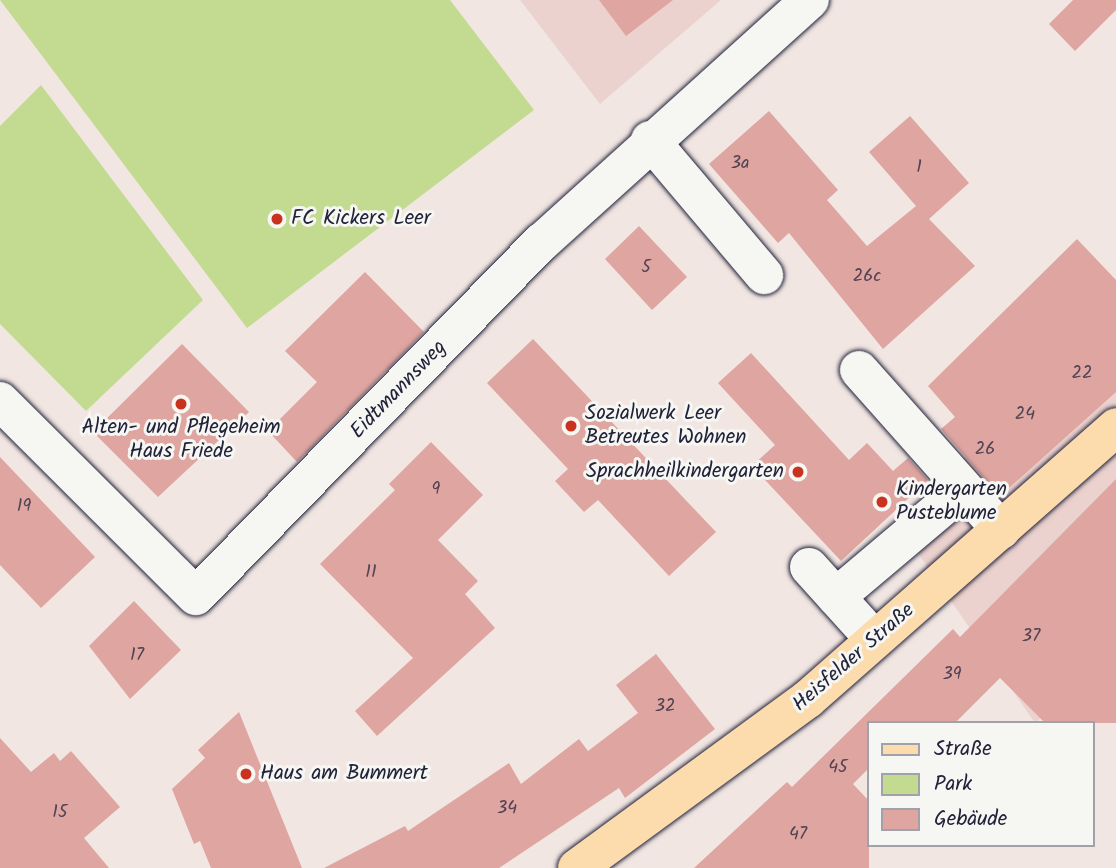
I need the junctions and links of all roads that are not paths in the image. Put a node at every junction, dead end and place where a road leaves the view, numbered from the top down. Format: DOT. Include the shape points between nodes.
graph roads {
  1 [pos="810,0"];
  2 [pos="650,140"];
  3 [pos="764,275"];
  4 [pos="859,370"];
  5 [pos="0,401"];
  6 [pos="1116,427"];
  7 [pos="964,489"];
  8 [pos="1001,530"];
  9 [pos="808,566"];
  10 [pos="836,597"];
  11 [pos="875,640"];
  12 [pos="577,868"];
  1 -- 2 [label="street, Eidtmannsweg"];
  2 -- 3 [label="street"];
  2 -- 5 [label="street, Eidtmannsweg" via="196,596"];
  4 -- 7 [label="street"];
  6 -- 8 [label="main road, Heisfelder Straße"];
  7 -- 8 [label="street"];
  7 -- 10 [label="street"];
  8 -- 11 [label="main road, Heisfelder Straße"];
  9 -- 10 [label="street"];
  10 -- 11 [label="street"];
  11 -- 12 [label="main road, Heisfelder Straße" via="737,755"];
}
